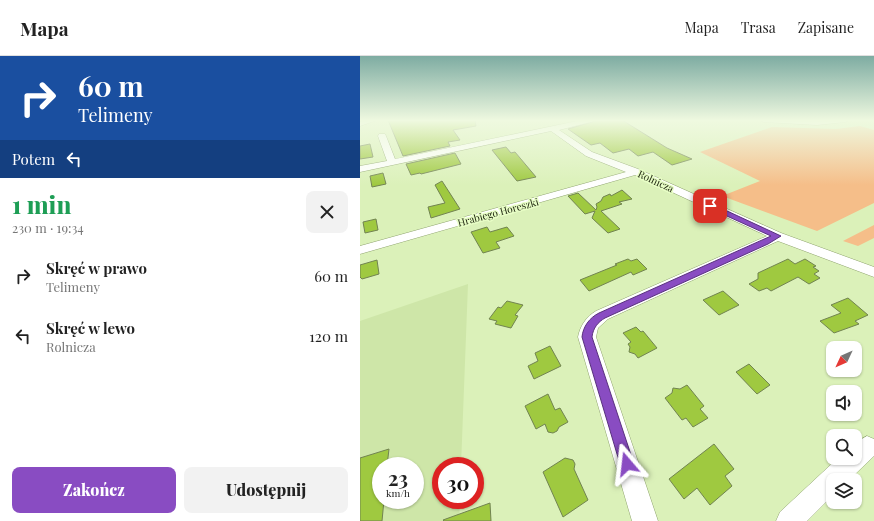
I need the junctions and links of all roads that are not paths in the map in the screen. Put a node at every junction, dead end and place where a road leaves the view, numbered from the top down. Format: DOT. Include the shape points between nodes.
graph roads {
  1 [pos="384,142"];
  2 [pos="491,142"];
  3 [pos="570,142"];
  4 [pos="392,162"];
  5 [pos="360,169"];
  6 [pos="635,172"];
  7 [pos="777,236"];
  8 [pos="360,250"];
  9 [pos="874,272"];
  10 [pos="848,465"];
  11 [pos="645,521"];
  12 [pos="789,521"];
  1 -- 4 [label="street"];
  2 -- 4 [label="street"];
  3 -- 6 [label="street, Rolnicza" via="582,151"];
  4 -- 5 [label="street"];
  6 -- 7 [label="street, Rolnicza"];
  6 -- 8 [label="street, Hrabiego Horeszki"];
  7 -- 9 [label="street, Rolnicza"];
  7 -- 11 [label="street" via="602,315 588,331 587,337"];
  10 -- 12 [label="street"];
}
